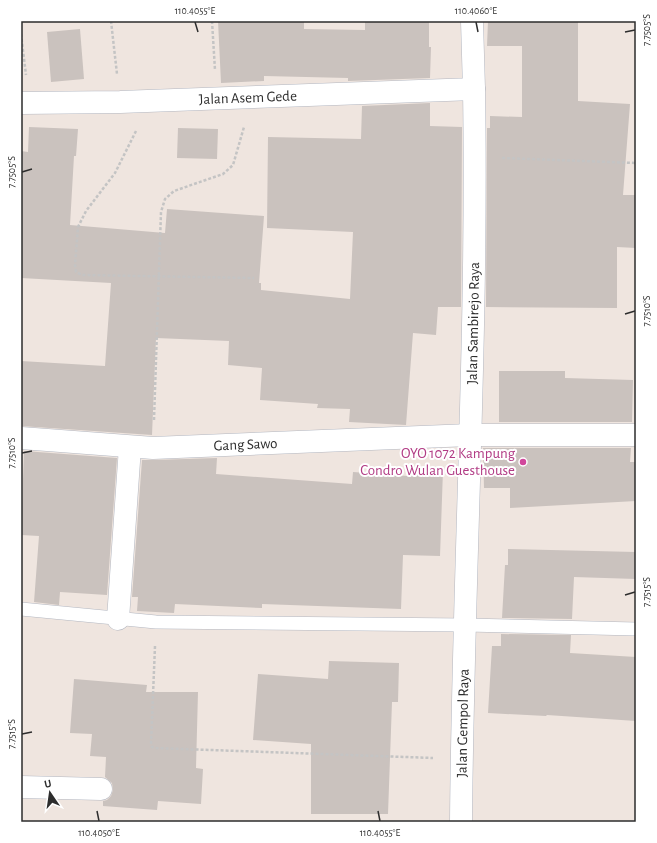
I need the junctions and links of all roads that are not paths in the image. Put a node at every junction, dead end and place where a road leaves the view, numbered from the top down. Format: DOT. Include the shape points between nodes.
graph roads {
  1 [pos="472,21"];
  2 [pos="474,89"];
  3 [pos="26,103"];
  4 [pos="470,435"];
  5 [pos="636,436"];
  6 [pos="21,438"];
  7 [pos="130,446"];
  8 [pos="21,609"];
  9 [pos="118,619"];
  10 [pos="466,625"];
  11 [pos="636,629"];
  12 [pos="21,787"];
  13 [pos="101,789"];
  14 [pos="461,822"];
  1 -- 2 [label="street, Jalan Sambirejo Raya"];
  2 -- 3 [label="street, Jalan Asem Gede"];
  2 -- 4 [label="street, Jalan Sambirejo Raya" via="476,157"];
  4 -- 5 [label="street, Gang Sawo"];
  4 -- 7 [label="street, Gang Sawo" via="154,448"];
  4 -- 10 [label="street, Jalan Sambirejo Raya"];
  6 -- 7 [label="street, Gang Sawo"];
  7 -- 9 [label="street"];
  8 -- 9 [label="lane"];
  9 -- 10 [label="lane" via="156,622"];
  10 -- 11 [label="lane"];
  10 -- 14 [label="street, Jalan Gempol Raya"];
  12 -- 13 [label="street"];
}
